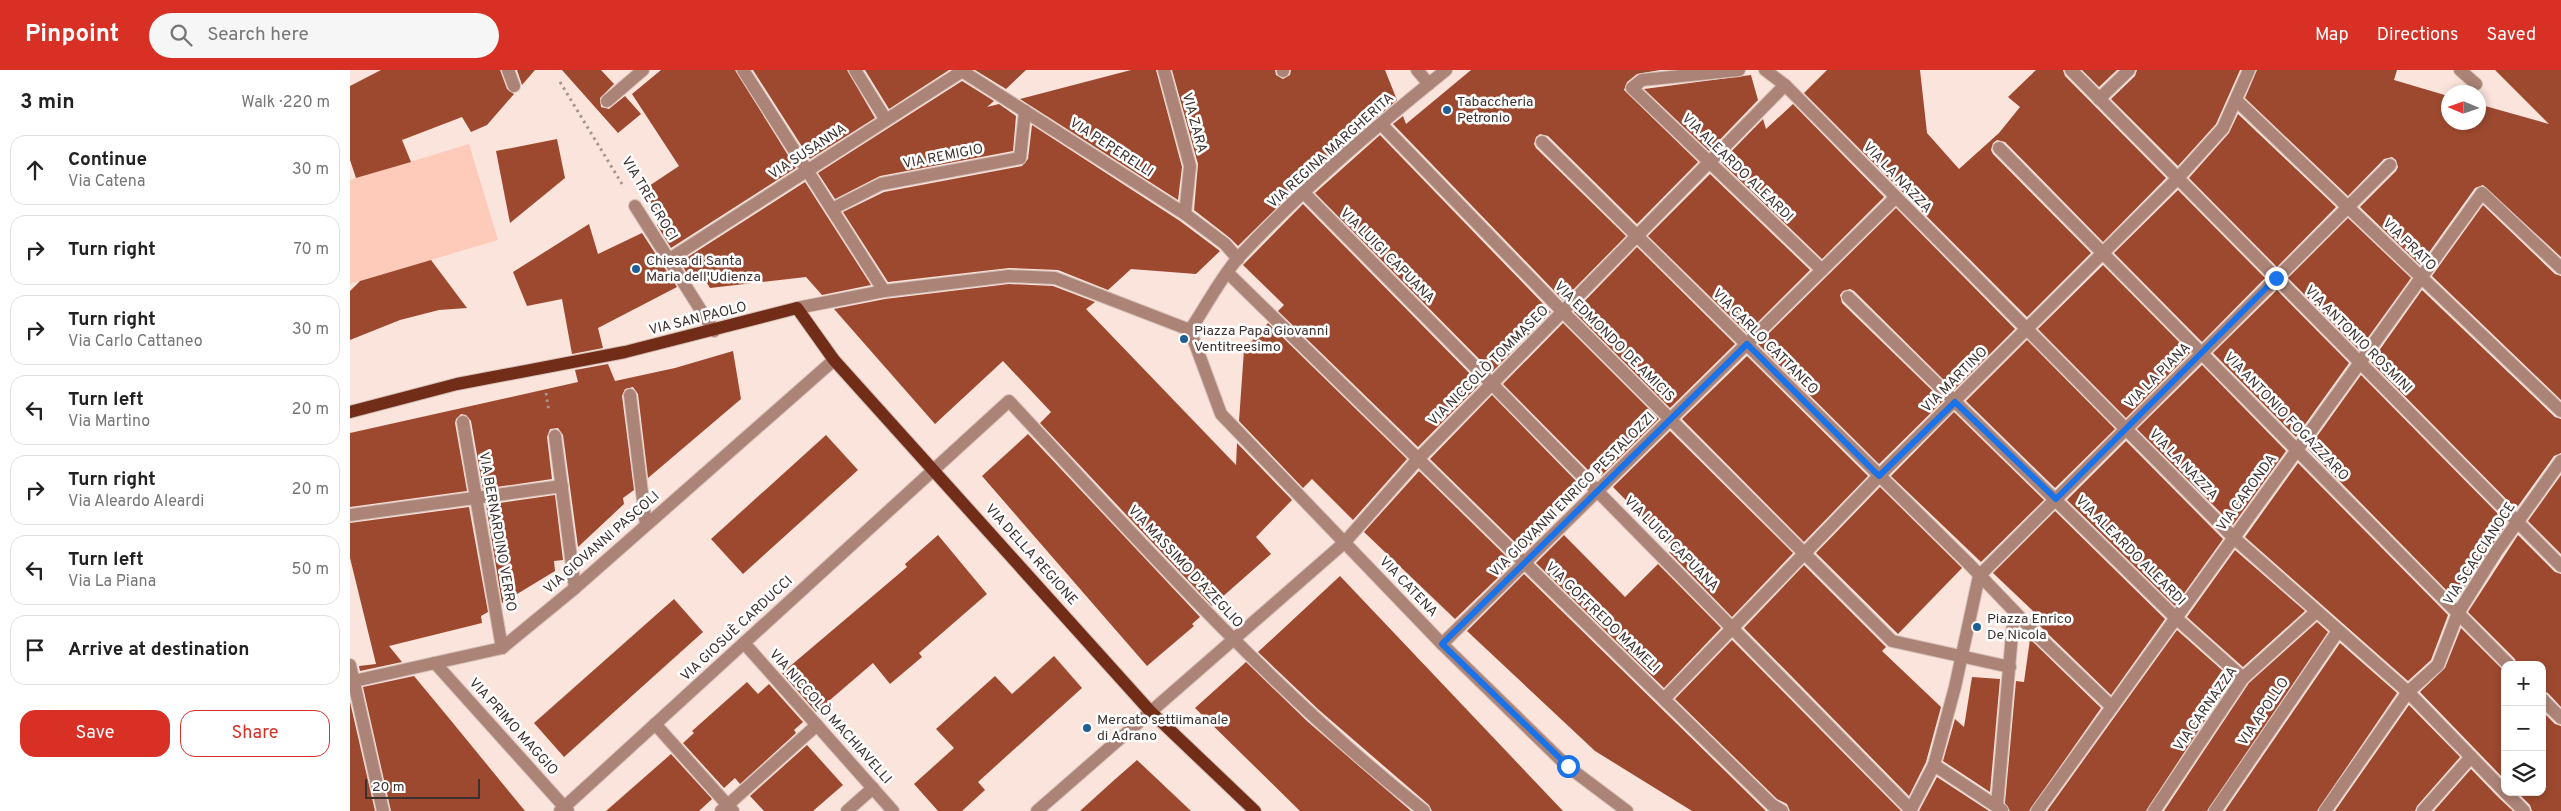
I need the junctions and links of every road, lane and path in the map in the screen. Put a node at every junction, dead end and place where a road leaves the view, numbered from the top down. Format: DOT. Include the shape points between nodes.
graph roads {
  1 [pos="508,70"];
  2 [pos="643,70"];
  3 [pos="743,70"];
  4 [pos="855,70"];
  5 [pos="1164,70"];
  6 [pos="1418,70"];
  7 [pos="1446,70"];
  8 [pos="1739,70"];
  9 [pos="1765,70"];
  10 [pos="2071,70"];
  11 [pos="2129,70"];
  12 [pos="2250,70"];
  13 [pos="2460,70"];
  14 [pos="963,71"];
  15 [pos="560,82"];
  16 [pos="1429,84"];
  17 [pos="2476,84"];
  18 [pos="1785,85"];
  19 [pos="514,86"];
  20 [pos="2099,99"];
  21 [pos="607,101"];
  22 [pos="2237,101"];
  23 [pos="1025,111"];
  24 [pos="886,120"];
  25 [pos="1381,124"];
  26 [pos="1542,142"];
  27 [pos="1999,148"];
  28 [pos="1709,162"];
  29 [pos="2390,165"];
  30 [pos="807,171"];
  31 [pos="2177,179"];
  32 [pos="1304,194"];
  33 [pos="1895,198"];
  34 [pos="635,206"];
  35 [pos="2347,207"];
  36 [pos="832,209"];
  37 [pos="1185,214"];
  38 [pos="1637,236"];
  39 [pos="2103,253"];
  40 [pos="1238,258"];
  41 [pos="668,260"];
  42 [pos="2561,268"];
  43 [pos="1822,270"];
  44 [pos="1228,273"];
  45 [pos="2421,277"];
  46 [pos="2276,278"];
  47 [pos="884,291"];
  48 [pos="1848,297"];
  49 [pos="797,308"];
  50 [pos="1563,312"];
  51 [pos="1190,330"];
  52 [pos="2026,330"];
  53 [pos="714,331"];
  54 [pos="1747,344"];
  55 [pos="2202,353"];
  56 [pos="834,360"];
  57 [pos="2360,362"];
  58 [pos="542,369"];
  59 [pos="1492,384"];
  60 [pos="630,394"];
  61 [pos="1955,402"];
  62 [pos="2561,411"];
  63 [pos="350,412"];
  64 [pos="549,417"];
  65 [pos="1670,420"];
  66 [pos="463,422"];
  67 [pos="2126,428"];
  68 [pos="555,436"];
  69 [pos="2297,451"];
  70 [pos="1418,459"];
  71 [pos="2561,461"];
  72 [pos="933,469"];
  73 [pos="1879,476"];
  74 [pos="562,486"];
  75 [pos="1598,491"];
  76 [pos="476,497"];
  77 [pos="2056,499"];
  78 [pos="350,515"];
  79 [pos="2517,522"];
  80 [pos="646,525"];
  81 [pos="2234,538"];
  82 [pos="1344,544"];
  83 [pos="1804,553"];
  84 [pos="1524,563"];
  85 [pos="2561,566"];
  86 [pos="1979,576"];
  87 [pos="575,588"];
  88 [pos="2014,611"];
  89 [pos="2316,612"];
  90 [pos="2458,613"];
  91 [pos="2176,618"];
  92 [pos="1732,628"];
  93 [pos="2338,631"];
  94 [pos="1232,640"];
  95 [pos="744,643"];
  96 [pos="1442,644"];
  97 [pos="502,648"];
  98 [pos="1962,656"];
  99 [pos="2505,661"];
  100 [pos="435,663"];
  101 [pos="350,665"];
  102 [pos="2010,667"];
  103 [pos="2244,678"];
  104 [pos="352,682"];
  105 [pos="2408,692"];
  106 [pos="1664,698"];
  107 [pos="2546,703"];
  108 [pos="2112,706"];
  109 [pos="1150,711"];
  110 [pos="2561,718"];
  111 [pos="655,724"];
  112 [pos="817,725"];
  113 [pos="2471,757"];
  114 [pos="1934,765"];
  115 [pos="873,788"];
  116 [pos="2501,788"];
  117 [pos="2509,796"];
  118 [pos="727,809"];
  119 [pos="1774,809"];
  120 [pos="2000,809"];
  121 [pos="564,810"];
  122 [pos="1910,810"];
  123 [pos="383,811"];
  124 [pos="847,811"];
  125 [pos="893,811"];
  126 [pos="1036,811"];
  127 [pos="1255,811"];
  128 [pos="1424,811"];
  129 [pos="1627,811"];
  130 [pos="2037,811"];
  131 [pos="2154,811"];
  132 [pos="2215,811"];
  133 [pos="2325,811"];
  134 [pos="2423,811"];
  135 [pos="2524,811"];
  1 -- 19 [label="street"];
  2 -- 21 [label="street"];
  3 -- 30 [label="street"];
  4 -- 24 [label="street"];
  5 -- 37 [label="street, VIA ZARA" via="1190,166"];
  6 -- 16 [label="street"];
  7 -- 16 [label="street, VIA REGINA MARGHERITA"];
  8 -- 28 [label="street, VIA ALEARDO ALEARDI" via="1642,80 1632,88"];
  9 -- 18 [label="street, VIA LA NAZZA"];
  10 -- 20 [label="street, VIA ANTONIO ROSMINI"];
  11 -- 20 [label="street"];
  12 -- 22 [label="street, VIA MARTINO"];
  13 -- 17 [label="street"];
  14 -- 23 [label="street, VIA PEPERELLI"];
  14 -- 24 [label="street, VIA SUSANNA"];
  15 -- 34 [label="path, VIA TRE CROCI"];
  16 -- 25 [label="street, VIA REGINA MARGHERITA"];
  18 -- 28 [label="street, VIA NICCOLÒ TOMMASEO"];
  18 -- 33 [label="street, VIA LA NAZZA"];
  20 -- 31 [label="street, VIA ANTONIO ROSMINI"];
  22 -- 31 [label="street, VIA MARTINO" via="2223,128"];
  22 -- 35 [label="street, VIA PRATO"];
  23 -- 36 [label="street, VIA REMIGIO" via="1020,158 881,184"];
  23 -- 37 [label="street, VIA PEPERELLI"];
  24 -- 30 [label="street, VIA SUSANNA"];
  25 -- 32 [label="street, VIA REGINA MARGHERITA"];
  25 -- 50 [label="street, VIA EDMONDO DE AMICIS"];
  26 -- 38 [label="street, VIA CARLO CATTANEO"];
  27 -- 39 [label="street, VIA ANTONIO FOGAZZARO"];
  28 -- 38 [label="street, VIA NICCOLÒ TOMMASEO"];
  28 -- 43 [label="street, VIA ALEARDO ALEARDI"];
  29 -- 35 [label="street, VIA LA PIANA"];
  30 -- 36 [label="street"];
  30 -- 41 [label="street, VIA SUSANNA"];
  31 -- 39 [label="street, VIA MARTINO"];
  31 -- 46 [label="street, VIA ANTONIO ROSMINI"];
  32 -- 40 [label="street, VIA REGINA MARGHERITA"];
  32 -- 59 [label="street, VIA LUIGI CAPUANA"];
  33 -- 43 [label="street, VIA GIOVANNI ENRICO PESTALOZZI"];
  33 -- 52 [label="street, VIA LA NAZZA"];
  34 -- 41 [label="street, VIA TRE CROCI"];
  35 -- 45 [label="street, VIA PRATO"];
  35 -- 46 [label="street, VIA LA PIANA"];
  36 -- 47 [label="street"];
  37 -- 40 [label="street, VIA PEPERELLI"];
  38 -- 50 [label="street, VIA NICCOLÒ TOMMASEO"];
  38 -- 54 [label="street, VIA CARLO CATTANEO"];
  39 -- 52 [label="street, VIA MARTINO"];
  39 -- 55 [label="street, VIA ANTONIO FOGAZZARO"];
  40 -- 44 [label="street, VIA REGINA MARGHERITA"];
  41 -- 53 [label="street, VIA TRE CROCI"];
  42 -- 45 [label="street, VIA CARONDA" via="2482,193"];
  43 -- 54 [label="street, VIA GIOVANNI ENRICO PESTALOZZI"];
  44 -- 51 [label="street, VIA REGINA MARGHERITA"];
  44 -- 70 [label="street, VIA GOFFREDO MAMELI"];
  45 -- 57 [label="street, VIA CARONDA"];
  45 -- 62 [label="street, VIA PRATO"];
  46 -- 55 [label="street, VIA LA PIANA"];
  46 -- 57 [label="street, VIA ANTONIO ROSMINI"];
  47 -- 49 [label="street, VIA SAN PAOLO"];
  47 -- 51 [label="street, VIA SAN PAOLO" via="1009,276 1056,278"];
  48 -- 61 [label="street, VIA ALEARDO ALEARDI"];
  49 -- 53 [label="main road, VIA SAN PAOLO"];
  49 -- 56 [label="main road, VIA DELLA REGIONE"];
  50 -- 59 [label="street, VIA NICCOLÒ TOMMASEO"];
  50 -- 65 [label="street, VIA EDMONDO DE AMICIS"];
  51 -- 82 [label="street, VIA CATENA" via="1221,414"];
  52 -- 61 [label="street, VIA MARTINO"];
  52 -- 67 [label="street, VIA LA NAZZA"];
  53 -- 58 [label="main road, VIA SAN PAOLO"];
  54 -- 65 [label="street, VIA GIOVANNI ENRICO PESTALOZZI"];
  54 -- 73 [label="street, VIA CARLO CATTANEO"];
  55 -- 67 [label="street, VIA LA PIANA"];
  55 -- 69 [label="street, VIA ANTONIO FOGAZZARO"];
  56 -- 72 [label="main road, VIA DELLA REGIONE"];
  56 -- 80 [label="street, VIA GIOVANNI PASCOLI"];
  57 -- 69 [label="street, VIA CARONDA"];
  57 -- 79 [label="street, VIA ANTONIO ROSMINI"];
  58 -- 63 [label="main road, VIA SAN PAOLO" via="457,384"];
  58 -- 64 [label="path"];
  59 -- 70 [label="street, VIA NICCOLÒ TOMMASEO"];
  59 -- 75 [label="street, VIA LUIGI CAPUANA"];
  60 -- 80 [label="street"];
  61 -- 73 [label="street, VIA MARTINO"];
  61 -- 77 [label="street, VIA ALEARDO ALEARDI"];
  65 -- 75 [label="street, VIA GIOVANNI ENRICO PESTALOZZI"];
  65 -- 83 [label="street, VIA EDMONDO DE AMICIS"];
  66 -- 76 [label="street, VIA BERNARDINO VERRO"];
  67 -- 77 [label="street, VIA LA PIANA"];
  67 -- 81 [label="street, VIA LA NAZZA"];
  68 -- 74 [label="street"];
  69 -- 81 [label="street, VIA CARONDA"];
  69 -- 90 [label="street, VIA ANTONIO FOGAZZARO"];
  70 -- 82 [label="street, VIA NICCOLÒ TOMMASEO"];
  70 -- 84 [label="street, VIA GOFFREDO MAMELI"];
  71 -- 79 [label="street, VIA SCACCIANOCE"];
  72 -- 94 [label="street, VIA MASSIMO D'AZEGLIO" via="1010,401"];
  72 -- 95 [label="street, VIA GIOSUÈ CARDUCCI"];
  72 -- 109 [label="main road, VIA DELLA REGIONE"];
  73 -- 83 [label="street, VIA MARTINO"];
  73 -- 86 [label="street, VIA CARLO CATTANEO"];
  74 -- 76 [label="street"];
  74 -- 87 [label="street"];
  75 -- 84 [label="street, VIA GIOVANNI ENRICO PESTALOZZI"];
  75 -- 92 [label="street, VIA LUIGI CAPUANA"];
  76 -- 78 [label="street"];
  76 -- 97 [label="street, VIA BERNARDINO VERRO"];
  77 -- 86 [label="street, VIA LA PIANA"];
  77 -- 91 [label="street, VIA ALEARDO ALEARDI"];
  79 -- 85 [label="street, VIA ANTONIO ROSMINI"];
  79 -- 90 [label="street, VIA SCACCIANOCE"];
  80 -- 87 [label="street, VIA GIOVANNI PASCOLI"];
  81 -- 89 [label="street, VIA LA NAZZA"];
  81 -- 91 [label="street, VIA CARONDA"];
  82 -- 94 [label="street, VIA NICCOLÒ TOMMASEO"];
  82 -- 96 [label="street, VIA CATENA"];
  83 -- 92 [label="street, VIA MARTINO"];
  83 -- 98 [label="street, VIA EDMONDO DE AMICIS" via="1892,641"];
  84 -- 96 [label="street, VIA GIOVANNI ENRICO PESTALOZZI"];
  84 -- 106 [label="street, VIA GOFFREDO MAMELI"];
  86 -- 88 [label="street, VIA CARLO CATTANEO"];
  86 -- 98 [label="street"];
  87 -- 97 [label="street, VIA GIOVANNI PASCOLI"];
  88 -- 102 [label="street"];
  88 -- 108 [label="street, VIA CARLO CATTANEO"];
  89 -- 93 [label="street, VIA LA NAZZA"];
  89 -- 103 [label="street, VIA CARNAZZA"];
  90 -- 99 [label="street, VIA ANTONIO FOGAZZARO"];
  90 -- 105 [label="street, VIA SCACCIANOCE" via="2438,665"];
  91 -- 103 [label="street, VIA ALEARDO ALEARDI"];
  91 -- 108 [label="street, VIA CARONDA"];
  92 -- 106 [label="street, VIA MARTINO"];
  92 -- 122 [label="street, VIA LUIGI CAPUANA"];
  93 -- 105 [label="street, VIA LA NAZZA"];
  93 -- 132 [label="street, VIA APOLLO"];
  94 -- 109 [label="street, VIA NICCOLÒ TOMMASEO"];
  94 -- 128 [label="street, VIA MASSIMO D'AZEGLIO" via="1364,764"];
  95 -- 111 [label="street, VIA GIOSUÈ CARDUCCI"];
  95 -- 112 [label="street, VIA NICCOLÒ MACHIAVELLI"];
  96 -- 129 [label="street, VIA CATENA" via="1568,766"];
  97 -- 100 [label="street, VIA GIOVANNI PASCOLI"];
  98 -- 102 [label="street"];
  98 -- 114 [label="street"];
  100 -- 104 [label="street, VIA GIOVANNI PASCOLI"];
  100 -- 121 [label="street, VIA PRIMO MAGGIO"];
  101 -- 104 [label="street"];
  102 -- 120 [label="street"];
  103 -- 131 [label="street, VIA CARNAZZA"];
  104 -- 123 [label="street"];
  105 -- 113 [label="street, VIA LA NAZZA"];
  105 -- 133 [label="street, VIA SCACCIANOCE"];
  106 -- 119 [label="street, VIA GOFFREDO MAMELI"];
  107 -- 110 [label="street"];
  108 -- 130 [label="street, VIA CARONDA"];
  109 -- 126 [label="street, VIA NICCOLÒ TOMMASEO"];
  109 -- 127 [label="main road, VIA DELLA REGIONE"];
  111 -- 118 [label="street"];
  111 -- 121 [label="street, VIA GIOSUÈ CARDUCCI"];
  112 -- 115 [label="street, VIA NICCOLÒ MACHIAVELLI"];
  112 -- 118 [label="street"];
  113 -- 116 [label="street, VIA LA NAZZA"];
  113 -- 134 [label="street"];
  114 -- 120 [label="street"];
  114 -- 122 [label="street"];
  115 -- 124 [label="street"];
  115 -- 125 [label="street, VIA NICCOLÒ MACHIAVELLI"];
  117 -- 135 [label="street, VIA LA NAZZA"];
}
